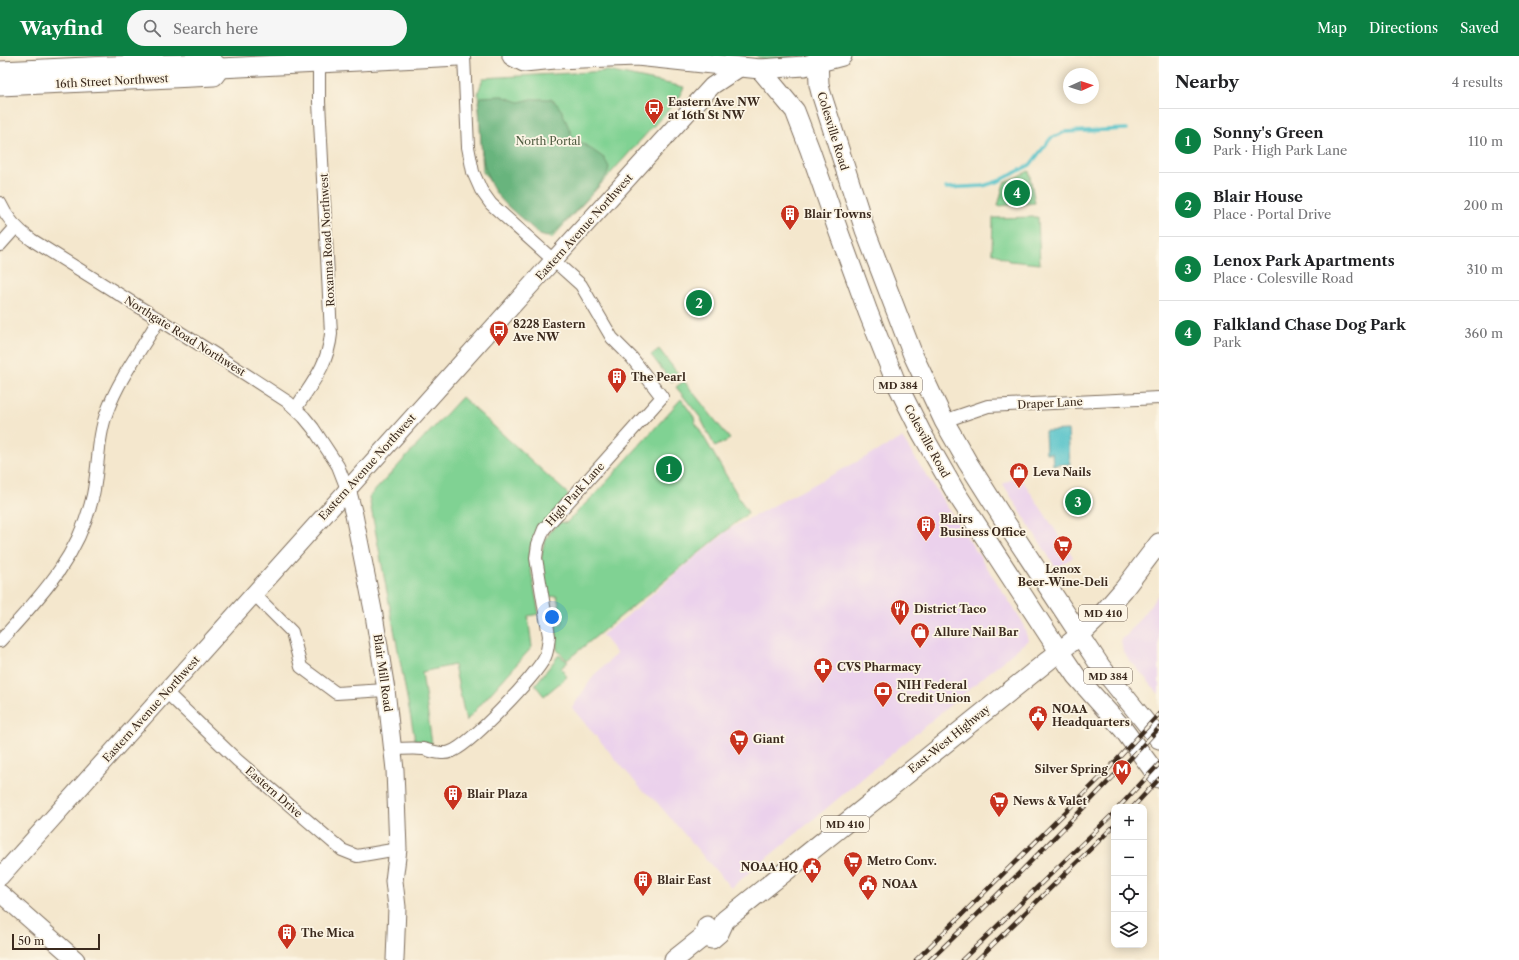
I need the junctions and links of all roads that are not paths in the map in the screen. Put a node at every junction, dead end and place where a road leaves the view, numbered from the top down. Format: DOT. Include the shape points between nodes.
graph roads {
  1 [pos="459,56"];
  2 [pos="464,56"];
  3 [pos="512,56"];
  4 [pos="842,56"];
  5 [pos="818,59"];
  6 [pos="266,61"];
  7 [pos="741,62"];
  8 [pos="319,64"];
  9 [pos="110,68"];
  10 [pos="760,69"];
  11 [pos="0,71"];
  12 [pos="0,86"];
  13 [pos="0,203"];
  14 [pos="16,227"];
  15 [pos="0,245"];
  16 [pos="553,260"];
  17 [pos="158,319"];
  18 [pos="1159,398"];
  19 [pos="296,408"];
  20 [pos="944,421"];
  21 [pos="347,489"];
  22 [pos="1159,543"];
  23 [pos="254,594"];
  24 [pos="1080,634"];
  25 [pos="0,641"];
  26 [pos="1059,651"];
  27 [pos="386,690"];
  28 [pos="166,692"];
  29 [pos="1159,739"];
  30 [pos="393,749"];
  31 [pos="1159,778"];
  32 [pos="398,855"];
  33 [pos="0,876"];
  34 [pos="0,893"];
  35 [pos="76,960"];
  36 [pos="395,960"];
  37 [pos="674,960"];
  1 -- 8 [label="main road, 16th Street Northwest"];
  2 -- 16 [label="street" via="468,147 473,172 491,204"];
  3 -- 7 [label="main road" via="524,62 637,56"];
  4 -- 5 [label="main road"];
  5 -- 10 [label="main road" via="804,66"];
  5 -- 20 [label="main road, Colesville Road / MD 384" via="821,93 865,230 913,355"];
  6 -- 8 [label="main road, 16th Street Northwest"];
  6 -- 9 [label="main road, 16th Street Northwest" via="220,68 214,63"];
  7 -- 10 [label="main road"];
  7 -- 16 [label="street, Eastern Avenue Northwest" via="712,86"];
  8 -- 19 [label="street, Roxanna Road Northwest" via="331,334 324,363"];
  9 -- 11 [label="main road, 16th Street Northwest"];
  9 -- 12 [label="main road, 16th Street Northwest"];
  10 -- 26 [label="main road, Colesville Road / MD 384" via="795,111 868,312 895,380 921,432 956,492"];
  13 -- 14 [label="street, Northgate Road Northwest"];
  14 -- 15 [label="street"];
  14 -- 17 [label="street, Northgate Road Northwest" via="32,240"];
  16 -- 21 [label="street, Eastern Avenue Northwest"];
  16 -- 30 [label="street, High Park Lane" via="581,285 612,338 632,358 662,397 544,529 536,558 549,636 544,659 512,699 469,740 450,752"];
  17 -- 19 [label="street, Northgate Road Northwest"];
  17 -- 25 [label="street" via="107,410 100,438 93,495 75,545 48,588"];
  18 -- 20 [label="street, Draper Lane" via="988,406"];
  19 -- 21 [label="street, Northgate Road Northwest" via="338,466"];
  20 -- 24 [label="main road, Colesville Road / MD 384" via="1001,516"];
  21 -- 23 [label="street, Eastern Avenue Northwest"];
  21 -- 27 [label="street, Blair Mill Road" via="374,615"];
  22 -- 24 [label="main road, East-West Highway / MD 410" via="1124,589"];
  23 -- 27 [label="street" via="292,632 301,667 336,693"];
  23 -- 28 [label="street, Eastern Avenue Northwest"];
  24 -- 26 [label="main road, East-West Highway / MD 410"];
  24 -- 29 [label="main road, Colesville Road / MD 384" via="1104,670"];
  26 -- 31 [label="main road, Colesville Road / MD 384" via="1076,676 1123,729"];
  26 -- 37 [label="main road, East-West Highway / MD 410" via="725,920 719,933 712,939 703,937"];
  27 -- 30 [label="street, Blair Mill Road"];
  28 -- 32 [label="street, Eastern Drive" via="237,760 342,850 357,856"];
  28 -- 33 [label="street, Eastern Avenue Northwest"];
  30 -- 32 [label="street, Blair Mill Road"];
  32 -- 36 [label="street, Blair Mill Road" via="405,882 396,898"];
  34 -- 35 [label="street"];
}
